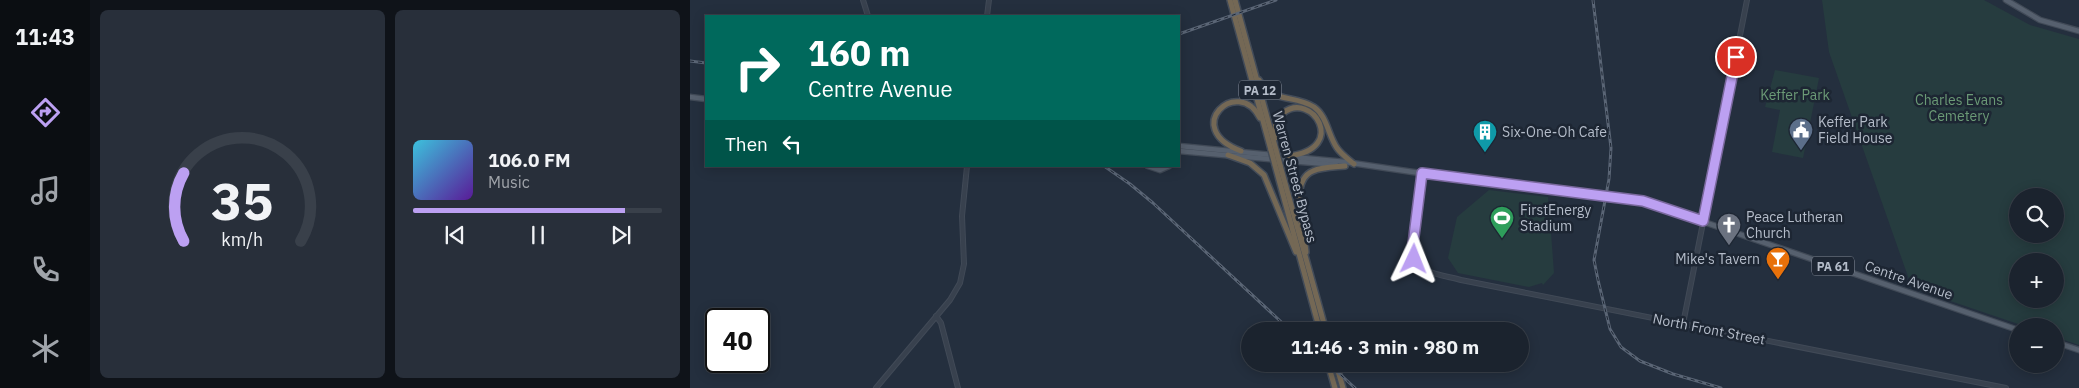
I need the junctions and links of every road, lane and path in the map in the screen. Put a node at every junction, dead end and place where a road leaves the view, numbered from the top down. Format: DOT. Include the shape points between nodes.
graph roads {
  1 [pos="863,0"];
  2 [pos="989,0"];
  3 [pos="1230,0"];
  4 [pos="1235,0"];
  5 [pos="1747,0"];
  6 [pos="2006,0"];
  7 [pos="868,15"];
  8 [pos="987,15"];
  9 [pos="2079,31"];
  10 [pos="1256,75"];
  11 [pos="690,97"];
  12 [pos="705,99"];
  13 [pos="1264,126"];
  14 [pos="1180,146"];
  15 [pos="1273,150"];
  16 [pos="1180,151"];
  17 [pos="1241,151"];
  18 [pos="1228,155"];
  19 [pos="1288,156"];
  20 [pos="1354,164"];
  21 [pos="1345,166"];
  22 [pos="967,167"];
  23 [pos="1151,167"];
  24 [pos="1168,167"];
  25 [pos="1422,173"];
  26 [pos="1703,221"];
  27 [pos="1305,264"];
  28 [pos="1313,295"];
  29 [pos="936,316"];
  30 [pos="1318,322"];
  31 [pos="1323,322"];
  32 [pos="1682,324"];
  33 [pos="2009,327"];
  34 [pos="2064,345"];
  35 [pos="2079,350"];
  36 [pos="1330,372"];
  37 [pos="1338,372"];
  38 [pos="876,388"];
  39 [pos="958,388"];
  40 [pos="1335,388"];
  41 [pos="1343,388"];
  42 [pos="2006,388"];
  1 -- 7 [label="street"];
  2 -- 8 [label="street"];
  3 -- 13 [label="highway, Warren Street Bypass / PA 12"];
  4 -- 10 [label="highway, Warren Street Bypass / PA 12"];
  5 -- 26 [label="street"];
  6 -- 9 [label="main road" via="2040,20"];
  10 -- 15 [label="highway, Warren Street Bypass / PA 12"];
  10 -- 20 [label="highway" via="1270,94 1316,109 1337,148"];
  11 -- 12 [label="main road"];
  13 -- 15 [label="highway, Warren Street Bypass / PA 12"];
  13 -- 17 [label="highway" via="1255,110 1245,102 1232,102 1220,110 1214,121 1217,136 1223,143"];
  14 -- 17 [label="main road, Centre Avenue / PA 61"];
  15 -- 19 [label="highway" via="1274,130 1279,117 1292,108 1307,110 1320,122 1319,140 1310,151"];
  15 -- 27 [label="highway, Warren Street Bypass / PA 12, bridge"];
  16 -- 18 [label="main road, Centre Avenue / PA 61"];
  17 -- 19 [label="main road, Centre Avenue / PA 61"];
  18 -- 21 [label="main road, Centre Avenue / PA 61"];
  18 -- 27 [label="highway" via="1250,163 1264,175 1289,238"];
  19 -- 20 [label="main road, Centre Avenue / PA 61"];
  20 -- 21 [label="main road, Centre Avenue / PA 61"];
  20 -- 25 [label="main road, Centre Avenue / PA 61"];
  21 -- 27 [label="highway" via="1314,170 1300,182 1298,195"];
  22 -- 29 [label="street" via="962,206 964,270 960,284"];
  23 -- 24 [label="main road" via="1160,170"];
  25 -- 26 [label="main road, Centre Avenue / PA 61" via="1643,201"];
  25 -- 32 [label="street, North Front Street" via="1412,252 1415,262 1424,270"];
  26 -- 32 [label="street"];
  26 -- 33 [label="main road, Centre Avenue / PA 61"];
  27 -- 28 [label="highway, Warren Street Bypass / PA 12"];
  28 -- 30 [label="highway, Warren Street Bypass / PA 12"];
  28 -- 31 [label="highway, Warren Street Bypass / PA 12"];
  29 -- 38 [label="street"];
  29 -- 39 [label="street" via="941,323"];
  32 -- 42 [label="street, North Front Street"];
  34 -- 35 [label="main road"];
  36 -- 40 [label="highway"];
  37 -- 41 [label="highway"];
}
